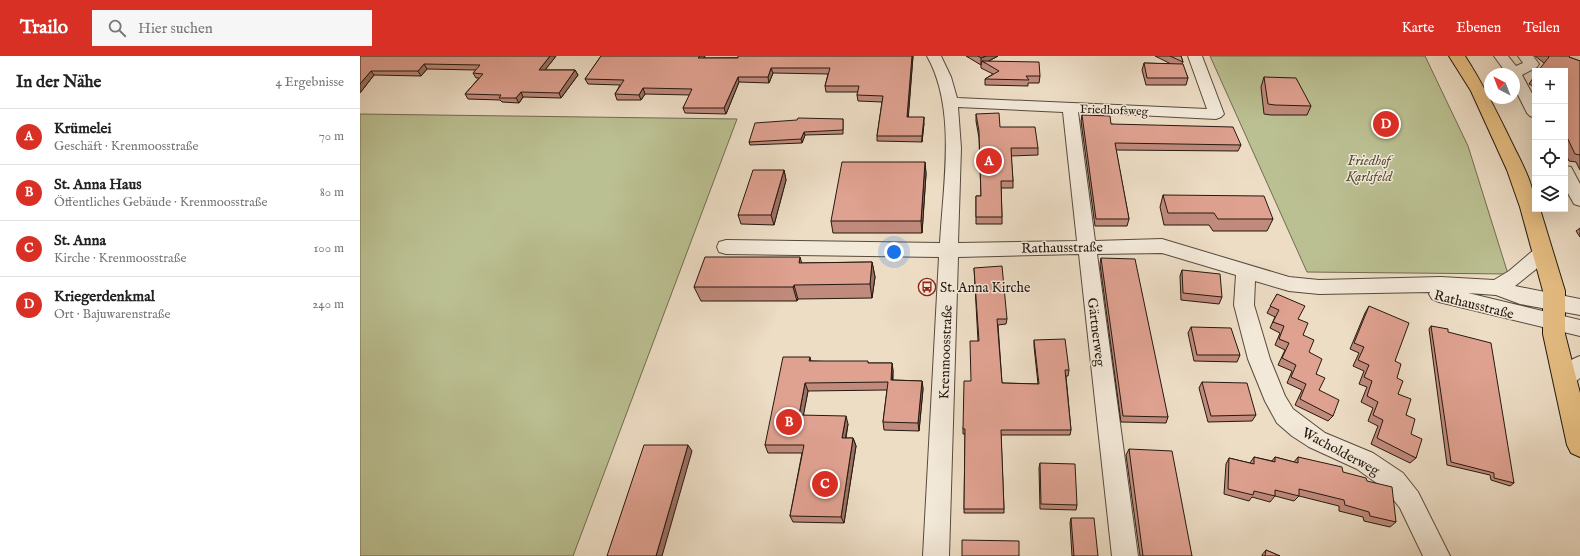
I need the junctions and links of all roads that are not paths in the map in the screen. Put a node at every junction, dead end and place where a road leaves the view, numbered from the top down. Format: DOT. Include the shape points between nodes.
graph roads {
  1 [pos="934,56"];
  2 [pos="1195,56"];
  3 [pos="1457,56"];
  4 [pos="1501,56"];
  5 [pos="1525,56"];
  6 [pos="1510,68"];
  7 [pos="1520,70"];
  8 [pos="1520,84"];
  9 [pos="950,102"];
  10 [pos="1532,107"];
  11 [pos="1070,108"];
  12 [pos="1568,176"];
  13 [pos="1580,200"];
  14 [pos="726,247"];
  15 [pos="1087,247"];
  16 [pos="948,250"];
  17 [pos="1543,253"];
  18 [pos="1246,271"];
  19 [pos="1393,286"];
  20 [pos="1497,288"];
  21 [pos="1580,307"];
  22 [pos="1554,312"];
  23 [pos="1580,328"];
  24 [pos="1572,372"];
  25 [pos="1580,445"];
  26 [pos="936,556"];
  27 [pos="1125,556"];
  28 [pos="1437,556"];
  1 -- 9 [label="street, Krenmoosstraße" via="939,64"];
  2 -- 11 [label="street, Friedhofsweg" via="1216,114"];
  3 -- 17 [label="main road" via="1479,91 1516,170"];
  4 -- 6 [label="street"];
  5 -- 7 [label="street" via="1532,64"];
  8 -- 10 [label="street"];
  9 -- 11 [label="street, Friedhofsweg"];
  9 -- 16 [label="street, Krenmoosstraße" via="953,111 953,168"];
  11 -- 15 [label="street, Gärtnerweg"];
  12 -- 13 [label="street"];
  14 -- 16 [label="street, Rathausstraße"];
  15 -- 16 [label="street, Rathausstraße"];
  15 -- 18 [label="street, Rathausstraße" via="1162,246"];
  15 -- 27 [label="street, Gärtnerweg"];
  16 -- 26 [label="street, Krenmoosstraße"];
  17 -- 20 [label="street, Rathausstraße"];
  17 -- 22 [label="main road" via="1554,291"];
  18 -- 19 [label="street, Rathausstraße" via="1289,284"];
  18 -- 28 [label="street, Wacholderweg" via="1244,305 1259,359 1285,416 1317,440 1365,461 1394,480 1409,500"];
  19 -- 20 [label="street, Rathausstraße" via="1441,284"];
  19 -- 22 [label="street, Rathausstraße"];
  20 -- 22 [label="street, Rathausstraße"];
  21 -- 22 [label="street"];
  22 -- 23 [label="street"];
  22 -- 24 [label="main road" via="1554,334"];
  24 -- 25 [label="main road"];
}
